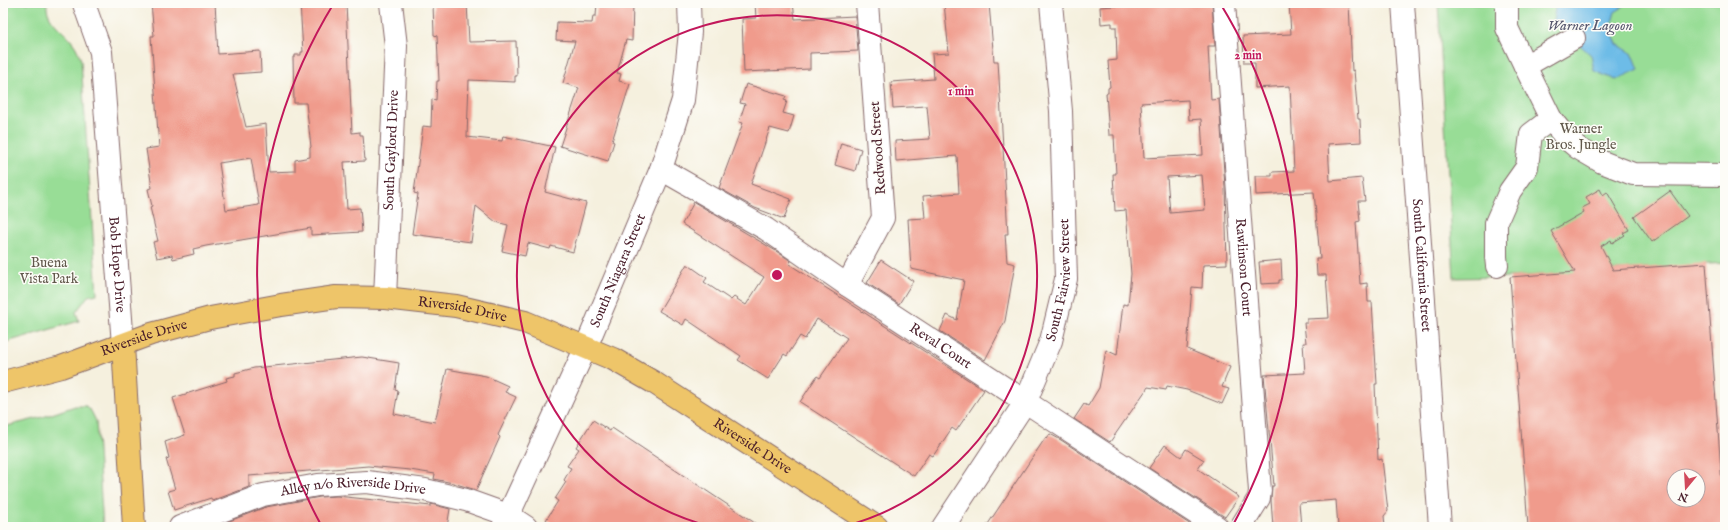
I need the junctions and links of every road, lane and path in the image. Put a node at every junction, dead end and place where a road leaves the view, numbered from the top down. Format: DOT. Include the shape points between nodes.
graph roads {
  1 [pos="391,3"];
  2 [pos="689,3"];
  3 [pos="867,3"];
  4 [pos="1050,3"];
  5 [pos="1224,3"];
  6 [pos="1403,3"];
  7 [pos="1507,3"];
  8 [pos="84,4"];
  9 [pos="1574,38"];
  10 [pos="1525,66"];
  11 [pos="1551,119"];
  12 [pos="661,169"];
  13 [pos="1725,175"];
  14 [pos="1497,266"];
  15 [pos="847,285"];
  16 [pos="385,298"];
  17 [pos="123,345"];
  18 [pos="586,347"];
  19 [pos="3,382"];
  20 [pos="1026,401"];
  21 [pos="505,521"];
  22 [pos="134,527"];
  23 [pos="180,527"];
  24 [pos="526,527"];
  25 [pos="877,527"];
  26 [pos="943,527"];
  27 [pos="1217,527"];
  28 [pos="1241,527"];
  29 [pos="1440,527"];
  1 -- 16 [label="street, South Gaylord Drive" via="396,46"];
  2 -- 12 [label="street, South Niagara Street" via="690,32 683,100"];
  3 -- 15 [label="street, Redwood Street" via="883,218"];
  4 -- 20 [label="street, South Fairview Street" via="1061,111 1066,279 1051,341"];
  5 -- 28 [label="street, Rawlinson Court" via="1260,491 1259,498"];
  6 -- 29 [label="street, South California Street"];
  7 -- 10 [label="street" via="1507,28"];
  8 -- 17 [label="street, Bob Hope Drive" via="101,52"];
  9 -- 10 [label="street"];
  10 -- 11 [label="street"];
  11 -- 13 [label="street" via="1578,148 1602,162 1633,174"];
  11 -- 14 [label="street" via="1531,134 1527,167 1510,191 1496,223"];
  12 -- 15 [label="street, Reval Court" via="766,230"];
  12 -- 18 [label="street, South Niagara Street"];
  15 -- 20 [label="street, Reval Court"];
  16 -- 17 [label="main road, Riverside Drive" via="336,297 281,305 210,318 151,334"];
  16 -- 18 [label="main road, Riverside Drive" via="456,306 525,322"];
  17 -- 19 [label="main road, Riverside Drive" via="61,367"];
  17 -- 22 [label="main road, Bob Hope Drive"];
  18 -- 21 [label="street, South Niagara Street"];
  18 -- 25 [label="main road, Riverside Drive" via="653,382"];
  20 -- 26 [label="street, South Fairview Street"];
  20 -- 27 [label="street, Reval Court"];
  21 -- 23 [label="street, Alley n/o Riverside Drive" via="466,500 425,490 367,482 318,485 263,495"];
  21 -- 24 [label="street, Alley n/o Riverside Drive"];
}
